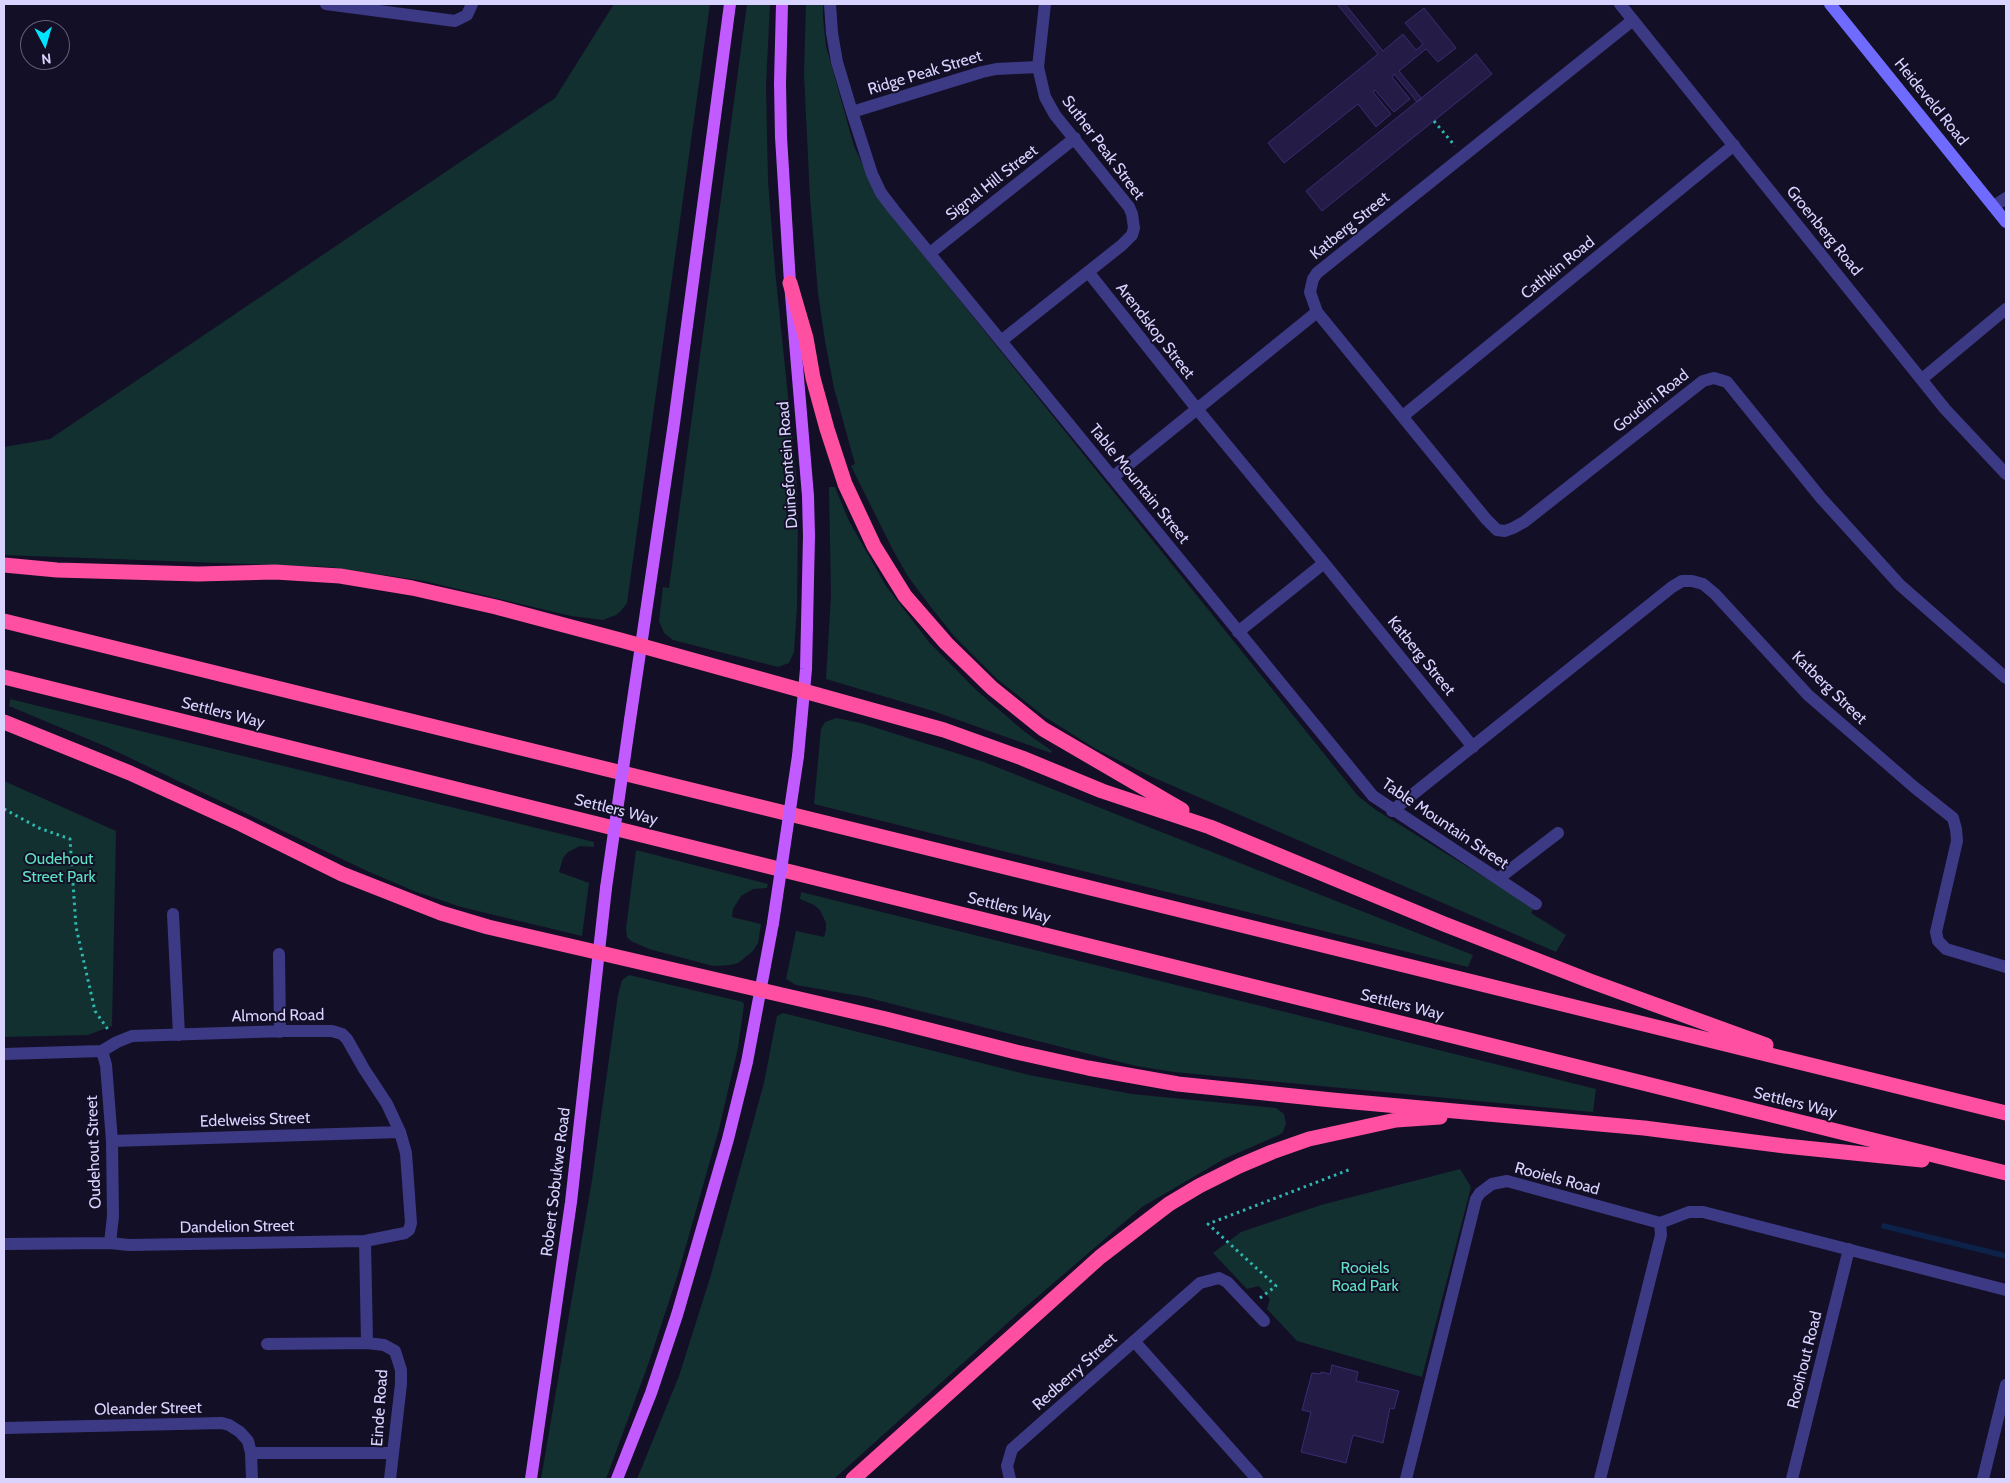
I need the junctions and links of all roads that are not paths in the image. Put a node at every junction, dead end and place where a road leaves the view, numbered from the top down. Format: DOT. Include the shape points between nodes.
graph roads {
  1 [pos="326,4"];
  2 [pos="472,4"];
  3 [pos="730,4"];
  4 [pos="782,4"];
  5 [pos="830,4"];
  6 [pos="1045,4"];
  7 [pos="1620,4"];
  8 [pos="1830,4"];
  9 [pos="1633,20"];
  10 [pos="1038,67"];
  11 [pos="852,112"];
  12 [pos="1075,138"];
  13 [pos="1734,146"];
  14 [pos="2006,198"];
  15 [pos="1994,206"];
  16 [pos="2006,222"];
  17 [pos="930,253"];
  18 [pos="1089,273"];
  19 [pos="790,284"];
  20 [pos="2006,308"];
  21 [pos="1317,312"];
  22 [pos="1001,341"];
  23 [pos="1922,379"];
  24 [pos="1196,409"];
  25 [pos="1403,416"];
  26 [pos="2006,474"];
  27 [pos="1113,477"];
  28 [pos="1324,562"];
  29 [pos="4,565"];
  30 [pos="4,621"];
  31 [pos="1238,632"];
  32 [pos="641,647"];
  33 [pos="4,677"];
  34 [pos="2006,678"];
  35 [pos="804,691"];
  36 [pos="4,722"];
  37 [pos="1473,747"];
  38 [pos="1392,810"];
  39 [pos="1210,827"];
  40 [pos="1558,834"];
  41 [pos="1498,879"];
  42 [pos="1536,904"];
  43 [pos="174,914"];
  44 [pos="600,952"];
  45 [pos="279,954"];
  46 [pos="2006,967"];
  47 [pos="761,991"];
  48 [pos="280,1032"];
  49 [pos="180,1035"];
  50 [pos="102,1052"];
  51 [pos="4,1054"];
  52 [pos="1842,1072"];
  53 [pos="2006,1113"];
  54 [pos="1484,1114"];
  55 [pos="400,1132"];
  56 [pos="112,1142"];
  57 [pos="1978,1166"];
  58 [pos="2006,1173"];
  59 [pos="411,1223"];
  60 [pos="1660,1223"];
  61 [pos="365,1241"];
  62 [pos="110,1243"];
  63 [pos="4,1244"];
  64 [pos="1849,1249"];
  65 [pos="2006,1290"];
  66 [pos="1264,1321"];
  67 [pos="1134,1341"];
  68 [pos="367,1343"];
  69 [pos="267,1344"];
  70 [pos="2006,1385"];
  71 [pos="4,1428"];
  72 [pos="251,1452"];
  73 [pos="393,1453"];
  74 [pos="252,1479"];
  75 [pos="390,1479"];
  76 [pos="530,1479"];
  77 [pos="618,1479"];
  78 [pos="853,1479"];
  79 [pos="1010,1479"];
  80 [pos="1257,1479"];
  81 [pos="1406,1479"];
  82 [pos="1600,1479"];
  83 [pos="1792,1479"];
  84 [pos="1983,1479"];
  1 -- 2 [label="street" via="455,21 468,14"];
  3 -- 32 [label="main road"];
  4 -- 19 [label="main road, Duinefontein Road" via="781,137"];
  5 -- 11 [label="street, Table Mountain Street" via="837,62"];
  6 -- 10 [label="street, Suther Peak Street"];
  7 -- 9 [label="street, Groenberg Road"];
  8 -- 15 [label="street, Heideveld Road"];
  9 -- 13 [label="street, Groenberg Road"];
  9 -- 21 [label="street, Katberg Street" via="1317,273 1310,292"];
  10 -- 11 [label="street, Ridge Peak Street" via="982,72"];
  10 -- 12 [label="street, Suther Peak Street" via="1045,97 1055,115"];
  11 -- 17 [label="street, Table Mountain Street" via="881,193"];
  12 -- 17 [label="street, Signal Hill Street"];
  12 -- 18 [label="street, Suther Peak Street" via="1129,207 1134,221 1128,241"];
  13 -- 23 [label="street, Groenberg Road"];
  13 -- 25 [label="street, Cathkin Road"];
  14 -- 15 [label="street"];
  15 -- 16 [label="street, Heideveld Road"];
  17 -- 22 [label="street, Table Mountain Street"];
  18 -- 22 [label="street, Suther Peak Street"];
  18 -- 24 [label="street, Arendskop Street"];
  19 -- 35 [label="main road, Duinefontein Road" via="808,496 809,582"];
  19 -- 39 [label="highway" via="839,468 874,546 905,596 946,643 992,688 1043,729"];
  20 -- 23 [label="street"];
  21 -- 24 [label="street"];
  21 -- 25 [label="street, Goudini Road"];
  22 -- 27 [label="street, Table Mountain Street"];
  23 -- 26 [label="street, Groenberg Road" via="1945,409"];
  24 -- 27 [label="street"];
  24 -- 28 [label="street, Katberg Street"];
  25 -- 34 [label="street, Goudini Road" via="1491,526 1505,531 1524,522 1696,385 1708,379 1721,379 1727,382 1821,498 1900,585"];
  27 -- 31 [label="street, Table Mountain Street"];
  28 -- 31 [label="street"];
  28 -- 37 [label="street, Katberg Street"];
  29 -- 32 [label="highway" via="57,570 198,574 275,572 340,576 412,588"];
  30 -- 52 [label="highway"];
  31 -- 38 [label="street, Table Mountain Street" via="1363,786"];
  32 -- 35 [label="highway"];
  32 -- 44 [label="main road, Robert Sobukwe Road, bridge" via="606,888"];
  33 -- 57 [label="highway, Settlers Way"];
  35 -- 39 [label="highway" via="944,730 1102,791"];
  35 -- 47 [label="main road, Duinefontein Road, bridge" via="798,756"];
  36 -- 44 [label="highway" via="130,773 390,894 488,927"];
  37 -- 38 [label="street"];
  37 -- 46 [label="street, Katberg Street" via="1672,587 1692,580 1703,584 1808,695 1953,818 1957,841 1936,932 1938,941 1946,949"];
  38 -- 41 [label="street, Table Mountain Street"];
  39 -- 52 [label="highway" via="1590,982"];
  40 -- 41 [label="street"];
  41 -- 42 [label="street, Table Mountain Street"];
  43 -- 49 [label="street"];
  44 -- 47 [label="highway"];
  44 -- 76 [label="main road, Robert Sobukwe Road" via="571,1202"];
  45 -- 48 [label="street"];
  47 -- 54 [label="highway" via="1016,1052 1178,1084"];
  47 -- 77 [label="main road" via="730,1130 699,1243 651,1393"];
  48 -- 49 [label="street, Almond Road"];
  48 -- 55 [label="street, Almond Road" via="332,1031 347,1038"];
  49 -- 50 [label="street, Almond Road" via="132,1036"];
  50 -- 51 [label="street"];
  50 -- 56 [label="street, Oudehout Street" via="106,1065"];
  52 -- 53 [label="highway"];
  54 -- 57 [label="highway" via="1644,1128"];
  54 -- 78 [label="highway" via="1396,1120 1309,1139 1272,1152 1199,1186 1143,1222 1100,1257"];
  55 -- 56 [label="street, Edelweiss Street"];
  55 -- 59 [label="street, Almond Road" via="406,1153"];
  56 -- 62 [label="street, Oudehout Street"];
  57 -- 58 [label="highway, Settlers Way"];
  59 -- 61 [label="street, Dandelion Street" via="405,1233"];
  60 -- 64 [label="street" via="1689,1212 1703,1212"];
  60 -- 81 [label="street, Rooiels Road" via="1507,1181 1492,1184 1480,1193 1476,1198"];
  60 -- 82 [label="street" via="1661,1235"];
  61 -- 62 [label="street, Dandelion Street"];
  61 -- 68 [label="street"];
  62 -- 63 [label="street"];
  64 -- 65 [label="street"];
  64 -- 83 [label="street, Rooihout Road"];
  66 -- 67 [label="street" via="1228,1282 1219,1278 1200,1283"];
  67 -- 79 [label="street, Redberry Street" via="1012,1450 1007,1466"];
  67 -- 80 [label="street, Redberry Street"];
  68 -- 69 [label="street, Einde Road"];
  68 -- 73 [label="street, Einde Road" via="384,1345 395,1352 399,1360 401,1384"];
  70 -- 84 [label="street"];
  71 -- 72 [label="street, Oleander Street" via="222,1423 240,1432"];
  72 -- 73 [label="street"];
  72 -- 74 [label="street, Oleander Street"];
  73 -- 75 [label="street, Einde Road"];
}
